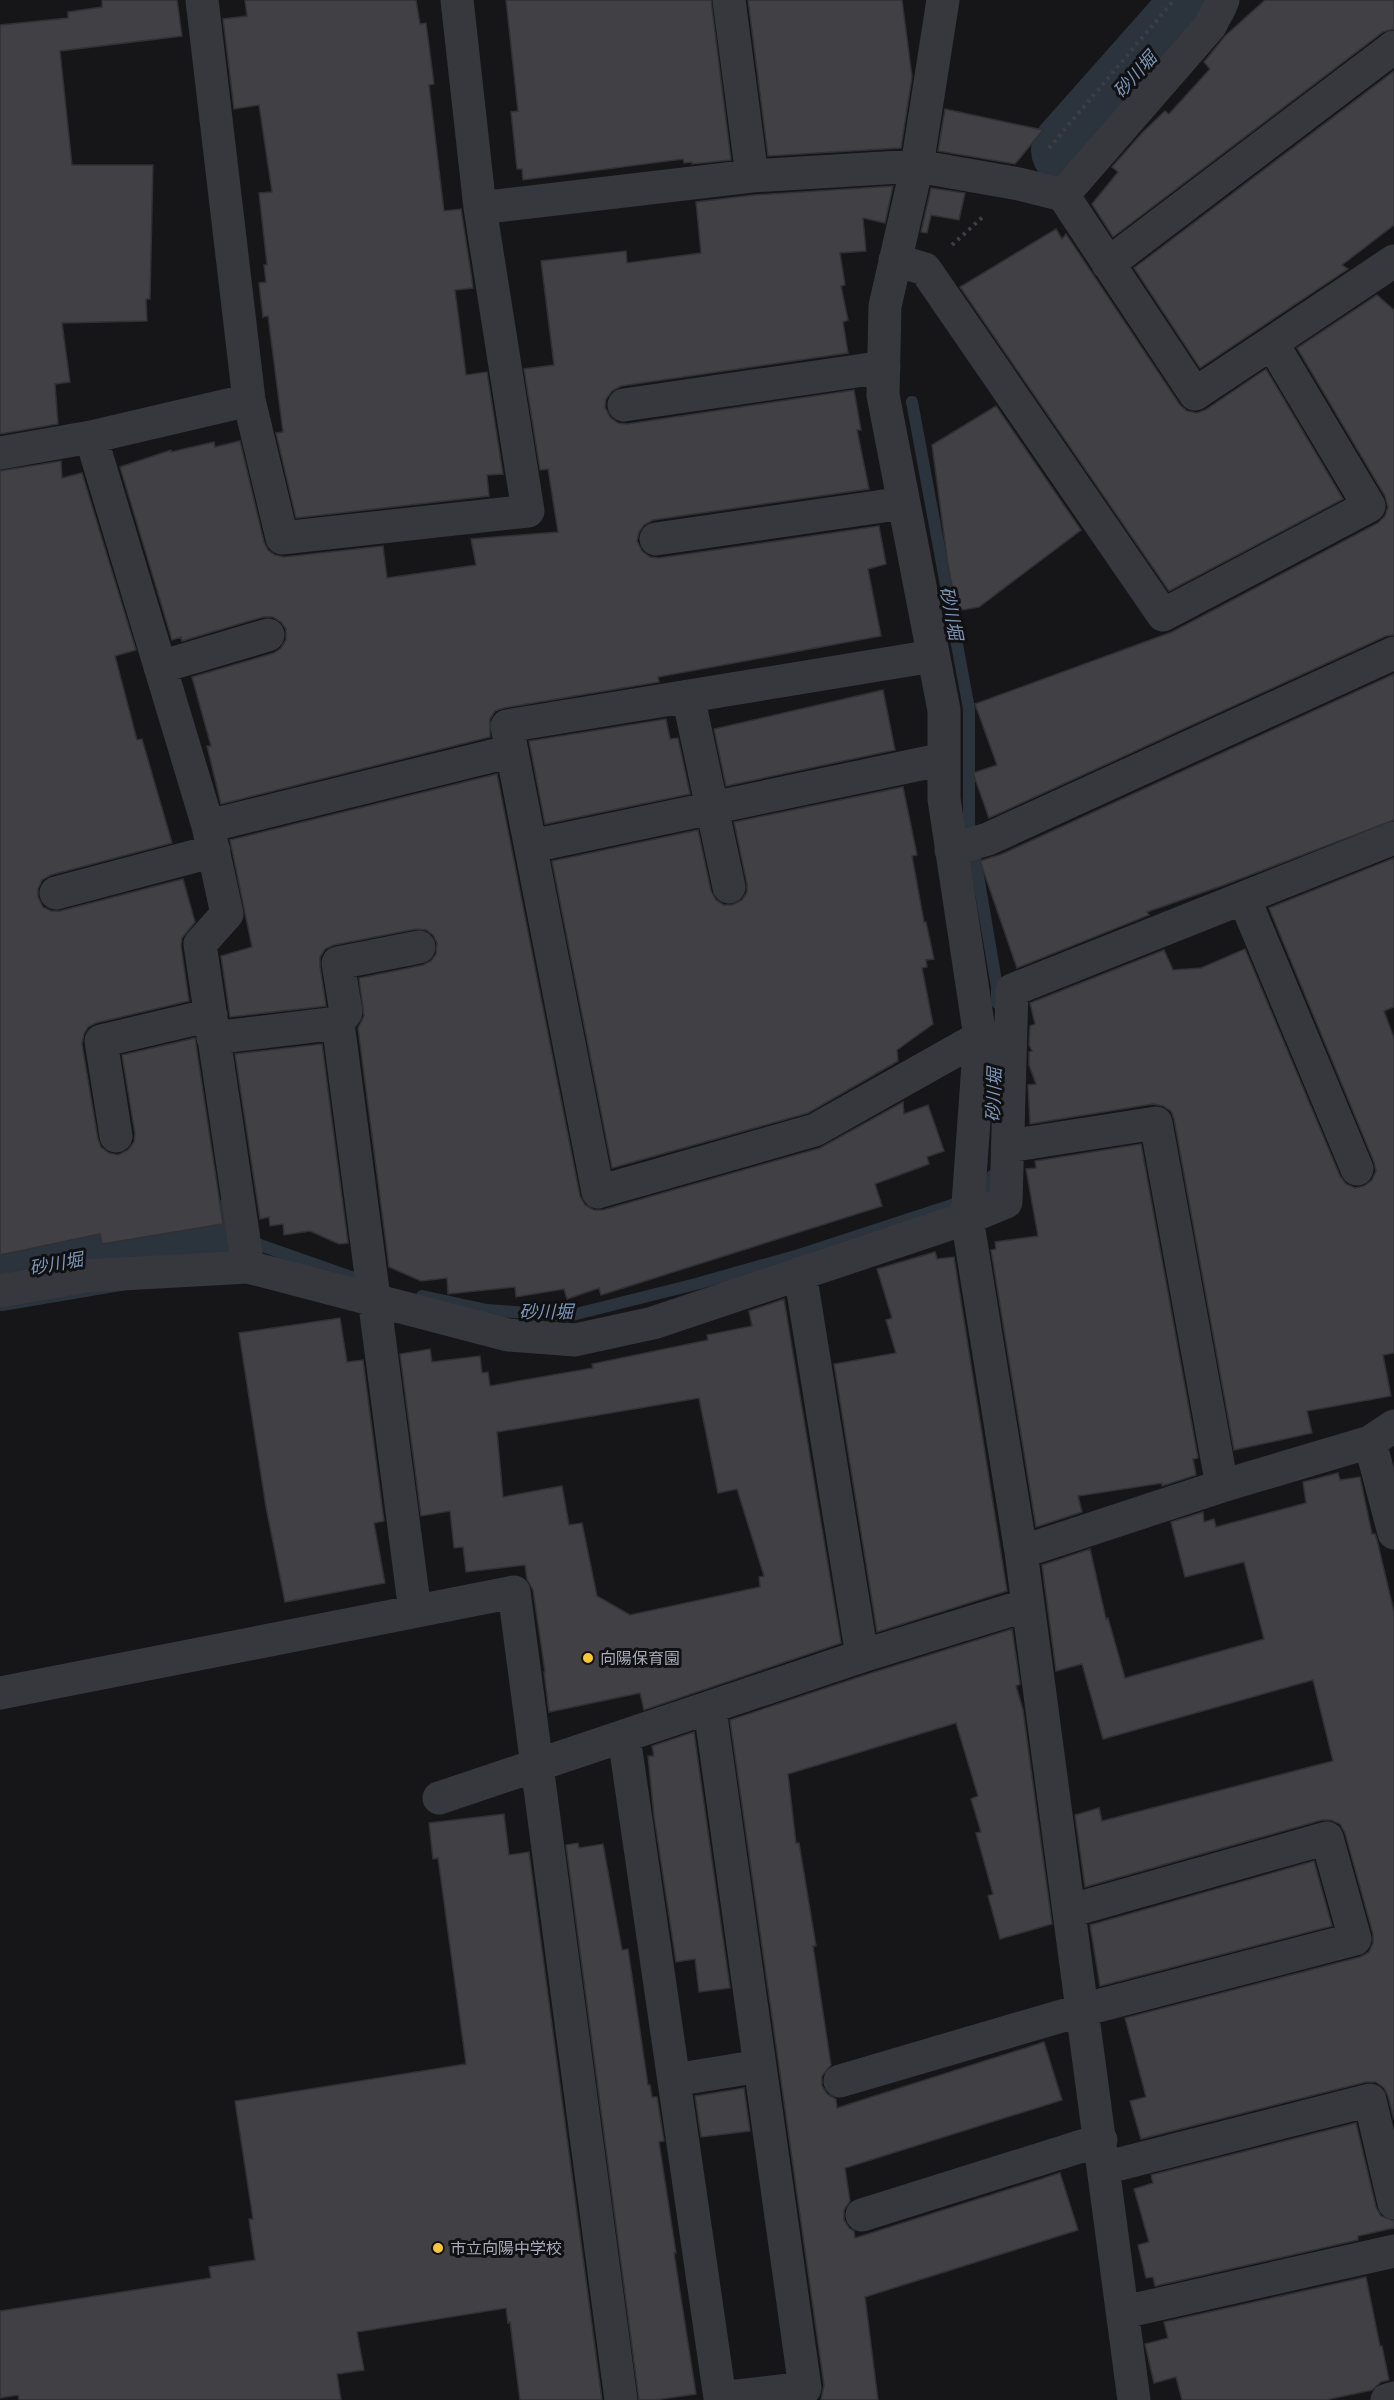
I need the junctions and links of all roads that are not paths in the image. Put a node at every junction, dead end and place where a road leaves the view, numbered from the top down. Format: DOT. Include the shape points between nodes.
graph roads {
  1 [pos="202,0"];
  2 [pos="457,0"];
  3 [pos="729,0"];
  4 [pos="943,0"];
  5 [pos="1223,0"];
  6 [pos="1394,47"];
  7 [pos="917,166"];
  8 [pos="752,176"];
  9 [pos="1063,195"];
  10 [pos="480,208"];
  11 [pos="895,260"];
  12 [pos="1394,261"];
  13 [pos="1108,264"];
  14 [pos="1272,343"];
  15 [pos="884,367"];
  16 [pos="249,400"];
  17 [pos="624,405"];
  18 [pos="91,437"];
  19 [pos="0,453"];
  20 [pos="904,503"];
  21 [pos="656,539"];
  22 [pos="268,635"];
  23 [pos="1394,653"];
  24 [pos="933,656"];
  25 [pos="160,667"];
  26 [pos="688,696"];
  27 [pos="512,751"];
  28 [pos="944,759"];
  29 [pos="711,808"];
  30 [pos="211,838"];
  31 [pos="1394,838"];
  32 [pos="967,845"];
  33 [pos="532,846"];
  34 [pos="729,887"];
  35 [pos="56,893"];
  36 [pos="1244,898"];
  37 [pos="419,947"];
  38 [pos="338,1023"];
  39 [pos="212,1027"];
  40 [pos="980,1037"];
  41 [pos="116,1136"];
  42 [pos="1009,1146"];
  43 [pos="1357,1169"];
  44 [pos="967,1218"];
  45 [pos="248,1267"];
  46 [pos="800,1273"];
  47 [pos="0,1291"];
  48 [pos="376,1302"];
  49 [pos="1382,1434"];
  50 [pos="1222,1486"];
  51 [pos="1394,1533"];
  52 [pos="1020,1552"];
  53 [pos="1027,1605"];
  54 [pos="415,1611"];
  55 [pos="862,1656"];
  56 [pos="0,1693"];
  57 [pos="710,1709"];
  58 [pos="624,1737"];
  59 [pos="536,1766"];
  60 [pos="439,1798"];
  61 [pos="1069,1911"];
  62 [pos="1082,2010"];
  63 [pos="760,2066"];
  64 [pos="674,2080"];
  65 [pos="840,2081"];
  66 [pos="1102,2154"];
  67 [pos="1394,2203"];
  68 [pos="862,2215"];
  69 [pos="1394,2251"];
  70 [pos="1124,2312"];
  71 [pos="1394,2398"];
  72 [pos="621,2400"];
  73 [pos="1134,2400"];
  74 [pos="1387,2400"];
  1 -- 16 [label="street"];
  2 -- 10 [label="street"];
  3 -- 8 [label="street"];
  4 -- 7 [label="street"];
  5 -- 9 [label="street" via="1210,26"];
  6 -- 13 [label="street"];
  7 -- 8 [label="street"];
  7 -- 9 [label="street"];
  7 -- 11 [label="street"];
  8 -- 10 [label="street"];
  9 -- 13 [label="street"];
  10 -- 16 [label="street" via="528,511 282,538"];
  11 -- 14 [label="street" via="925,269 1163,615 1369,506"];
  11 -- 15 [label="street" via="885,306"];
  12 -- 14 [label="street"];
  13 -- 14 [label="street" via="1195,394"];
  15 -- 17 [label="street"];
  15 -- 20 [label="street" via="883,395"];
  16 -- 18 [label="street"];
  18 -- 19 [label="street"];
  18 -- 25 [label="street"];
  20 -- 21 [label="street"];
  20 -- 24 [label="street"];
  22 -- 25 [label="street"];
  23 -- 32 [label="street"];
  24 -- 26 [label="street"];
  24 -- 28 [label="street" via="944,710"];
  25 -- 30 [label="street"];
  26 -- 27 [label="street" via="507,726"];
  26 -- 29 [label="street"];
  27 -- 30 [label="street"];
  27 -- 33 [label="street"];
  28 -- 29 [label="street"];
  28 -- 32 [label="street" via="944,799"];
  29 -- 33 [label="street"];
  29 -- 34 [label="street"];
  30 -- 35 [label="street"];
  30 -- 39 [label="street" via="227,914 200,944"];
  31 -- 36 [label="street"];
  32 -- 40 [label="street"];
  33 -- 40 [label="street" via="598,1192 814,1130"];
  36 -- 42 [label="street" via="1012,990"];
  36 -- 43 [label="street"];
  37 -- 38 [label="street" via="338,963 346,1012"];
  38 -- 39 [label="street"];
  38 -- 48 [label="street"];
  39 -- 41 [label="street" via="101,1041"];
  39 -- 45 [label="street"];
  40 -- 44 [label="street"];
  42 -- 44 [label="street" via="1006,1202"];
  42 -- 50 [label="street" via="1156,1123"];
  44 -- 46 [label="street"];
  44 -- 52 [label="street"];
  45 -- 47 [label="street" via="85,1276"];
  45 -- 48 [label="street"];
  46 -- 48 [label="street" via="653,1323 575,1340 508,1335"];
  46 -- 55 [label="street"];
  48 -- 54 [label="street"];
  49 -- 50 [label="street"];
  49 -- 51 [label="street"];
  50 -- 52 [label="street"];
  52 -- 53 [label="street"];
  53 -- 55 [label="street"];
  53 -- 61 [label="street"];
  54 -- 56 [label="street"];
  54 -- 59 [label="street" via="514,1592"];
  55 -- 57 [label="street"];
  57 -- 58 [label="street"];
  57 -- 63 [label="street"];
  58 -- 59 [label="street"];
  58 -- 64 [label="street"];
  59 -- 60 [label="street"];
  59 -- 72 [label="street"];
  61 -- 62 [label="street"];
  61 -- 62 [label="street" via="1328,1838 1355,1939"];
  62 -- 65 [label="street"];
  62 -- 66 [label="street"];
  63 -- 64 [label="street"];
  63 -- 64 [label="street" via="805,2388 720,2398"];
  66 -- 67 [label="street" via="1370,2100"];
  66 -- 68 [label="street"];
  66 -- 70 [label="street"];
  69 -- 70 [label="street"];
  70 -- 73 [label="street"];
  71 -- 74 [label="street"];
}
